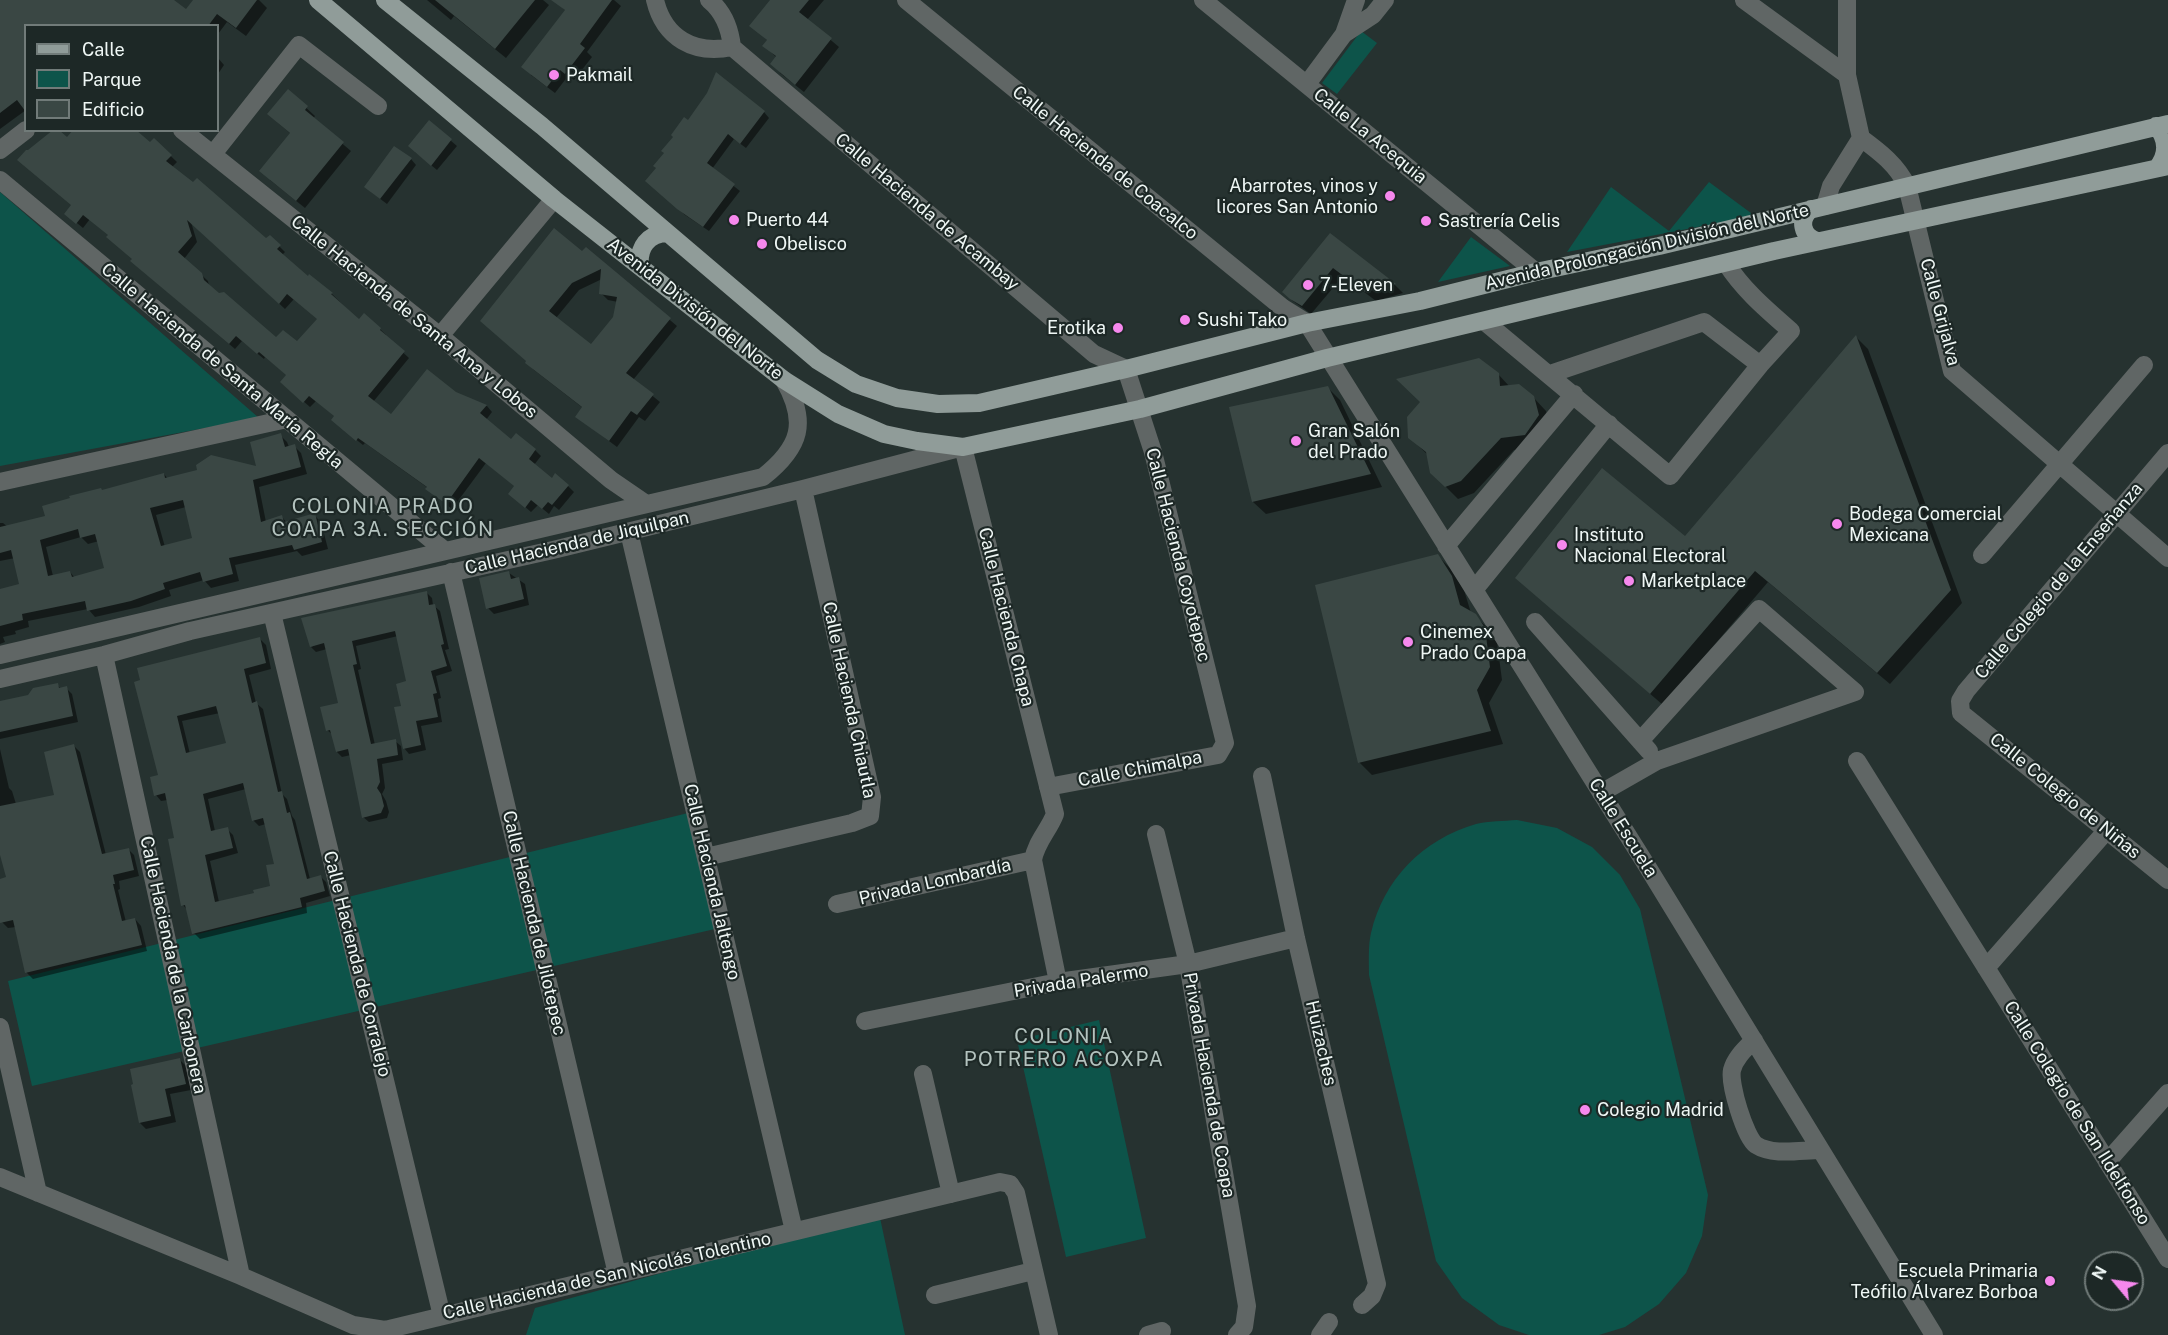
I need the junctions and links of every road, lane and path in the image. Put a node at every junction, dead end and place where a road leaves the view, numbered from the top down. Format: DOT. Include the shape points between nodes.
graph roads {
  1 [pos="318,0"];
  2 [pos="385,0"];
  3 [pos="655,0"];
  4 [pos="709,0"];
  5 [pos="906,0"];
  6 [pos="1203,0"];
  7 [pos="1356,0"];
  8 [pos="1385,0"];
  9 [pos="1744,0"];
  10 [pos="1847,0"];
  11 [pos="1344,34"];
  12 [pos="732,47"];
  13 [pos="1846,75"];
  14 [pos="1307,84"];
  15 [pos="378,106"];
  16 [pos="2162,125"];
  17 [pos="24,132"];
  18 [pos="185,132"];
  19 [pos="1861,138"];
  20 [pos="0,150"];
  21 [pos="213,154"];
  22 [pos="2162,167"];
  23 [pos="0,180"];
  24 [pos="1907,186"];
  25 [pos="554,199"];
  26 [pos="1818,208"];
  27 [pos="645,214"];
  28 [pos="1770,219"];
  29 [pos="1916,219"];
  30 [pos="667,233"];
  31 [pos="1817,241"];
  32 [pos="619,248"];
  33 [pos="1774,251"];
  34 [pos="1726,263"];
  35 [pos="640,266"];
  36 [pos="1536,272"];
  37 [pos="1484,321"];
  38 [pos="1307,324"];
  39 [pos="440,336"];
  40 [pos="1327,358"];
  41 [pos="1760,365"];
  42 [pos="2144,365"];
  43 [pos="1126,369"];
  44 [pos="1550,374"];
  45 [pos="784,380"];
  46 [pos="1574,394"];
  47 [pos="1140,409"];
  48 [pos="286,419"];
  49 [pos="1609,424"];
  50 [pos="963,447"];
  51 [pos="2168,453"];
  52 [pos="2060,465"];
  53 [pos="0,482"];
  54 [pos="803,489"];
  55 [pos="646,504"];
  56 [pos="2115,513"];
  57 [pos="550,526"];
  58 [pos="629,532"];
  59 [pos="1446,546"];
  60 [pos="553,550"];
  61 [pos="445,551"];
  62 [pos="1982,555"];
  63 [pos="2168,558"];
  64 [pos="451,572"];
  65 [pos="1474,590"];
  66 [pos="185,612"];
  67 [pos="272,613"];
  68 [pos="1535,622"];
  69 [pos="190,631"];
  70 [pos="0,655"];
  71 [pos="104,655"];
  72 [pos="0,679"];
  73 [pos="1961,713"];
  74 [pos="1641,741"];
  75 [pos="1225,743"];
  76 [pos="1658,761"];
  77 [pos="1857,761"];
  78 [pos="1263,776"];
  79 [pos="1048,787"];
  80 [pos="1601,793"];
  81 [pos="2107,830"];
  82 [pos="1156,834"];
  83 [pos="706,857"];
  84 [pos="1033,860"];
  85 [pos="2168,880"];
  86 [pos="837,904"];
  87 [pos="1296,938"];
  88 [pos="1188,964"];
  89 [pos="1986,968"];
  90 [pos="1058,982"];
  91 [pos="865,1022"];
  92 [pos="0,1027"];
  93 [pos="1754,1040"];
  94 [pos="923,1074"];
  95 [pos="2168,1093"];
  96 [pos="1821,1150"];
  97 [pos="2107,1162"];
  98 [pos="0,1177"];
  99 [pos="38,1192"];
  100 [pos="951,1194"];
  101 [pos="794,1232"];
  102 [pos="2168,1259"];
  103 [pos="1033,1271"];
  104 [pos="617,1274"];
  105 [pos="241,1276"];
  106 [pos="935,1295"];
  107 [pos="1362,1305"];
  108 [pos="442,1316"];
  109 [pos="1049,1335"];
  110 [pos="1237,1335"];
  111 [pos="1934,1335"];
  1 -- 25 [label="main road, Avenida División del Norte"];
  2 -- 27 [label="main road, Avenida División del Norte"];
  3 -- 12 [label="street" via="662,20 686,43 708,50"];
  4 -- 12 [label="street" via="727,24"];
  5 -- 38 [label="street, Calle Hacienda de Coacalco"];
  6 -- 14 [label="street, Calle La Acequia"];
  7 -- 11 [label="street"];
  8 -- 11 [label="street" via="1373,15"];
  9 -- 13 [label="street"];
  10 -- 13 [label="street"];
  11 -- 14 [label="street"];
  12 -- 43 [label="street, Calle Hacienda de Acambay" via="1094,354"];
  13 -- 19 [label="street"];
  14 -- 36 [label="street, Calle La Acequia"];
  15 -- 21 [label="street" via="299,45"];
  16 -- 22 [label="main road" via="2166,144"];
  16 -- 24 [label="main road, Avenida Prolongación División del Norte"];
  17 -- 20 [label="street"];
  18 -- 21 [label="street, Calle Hacienda de Santa Ana y Lobos"];
  19 -- 24 [label="street, Calle Grijalva" via="1900,171"];
  19 -- 26 [label="street"];
  21 -- 39 [label="street, Calle Hacienda de Santa Ana y Lobos"];
  22 -- 29 [label="main road, Avenida Prolongación División del Norte"];
  23 -- 48 [label="street, Calle Hacienda de Santa María Regla"];
  24 -- 26 [label="main road, Avenida Prolongación División del Norte"];
  24 -- 29 [label="street, Calle Grijalva"];
  25 -- 32 [label="main road, Avenida División del Norte"];
  25 -- 39 [label="street"];
  26 -- 28 [label="main road, Avenida Prolongación División del Norte"];
  26 -- 31 [label="main road" via="1804,217 1803,227 1808,237"];
  27 -- 30 [label="main road, Avenida División del Norte"];
  27 -- 32 [label="main road" via="639,238"];
  28 -- 33 [label="main road" via="1783,232 1782,243"];
  28 -- 36 [label="main road, Avenida Prolongación División del Norte"];
  29 -- 31 [label="main road, Avenida Prolongación División del Norte"];
  29 -- 52 [label="street, Calle Grijalva" via="1952,371"];
  30 -- 35 [label="main road" via="645,242"];
  30 -- 43 [label="main road, Avenida División del Norte" via="817,360 856,384 897,398 938,404 979,403"];
  31 -- 33 [label="main road, Avenida Prolongación División del Norte"];
  32 -- 35 [label="main road, Avenida División del Norte"];
  33 -- 34 [label="main road, Avenida Prolongación División del Norte"];
  34 -- 37 [label="main road, Avenida Prolongación División del Norte"];
  34 -- 41 [label="street" via="1753,297 1791,331"];
  35 -- 45 [label="main road, Avenida División del Norte"];
  36 -- 38 [label="main road, Avenida Prolongación División del Norte"];
  37 -- 40 [label="main road, Avenida Prolongación División del Norte"];
  37 -- 44 [label="street"];
  38 -- 40 [label="street, Calle Escuela"];
  38 -- 43 [label="main road, Avenida Prolongación División del Norte"];
  39 -- 55 [label="street, Calle Hacienda de Santa Ana y Lobos" via="611,480"];
  40 -- 47 [label="main road, Avenida Prolongación División del Norte"];
  40 -- 59 [label="street, Calle Escuela"];
  41 -- 44 [label="street" via="1704,322"];
  41 -- 49 [label="street" via="1670,476"];
  42 -- 52 [label="street"];
  43 -- 47 [label="street, Calle Hacienda Coyotepec"];
  44 -- 46 [label="street"];
  45 -- 50 [label="main road, Avenida División del Norte" via="838,414 884,434"];
  45 -- 55 [label="street, Calle Hacienda de Jiquilpan" via="798,414 797,433 778,465 763,477"];
  46 -- 49 [label="street"];
  46 -- 59 [label="street"];
  47 -- 50 [label="main road, Avenida División del Norte"];
  47 -- 75 [label="street, Calle Hacienda Coyotepec"];
  48 -- 53 [label="street"];
  48 -- 61 [label="street, Calle Hacienda de Santa María Regla"];
  49 -- 65 [label="street"];
  50 -- 54 [label="street, Calle Hacienda de Jiquilpan"];
  50 -- 79 [label="street, Calle Hacienda Chapa"];
  51 -- 56 [label="street, Calle Colegio de la Enseñanza"];
  52 -- 56 [label="street, Calle Grijalva"];
  52 -- 62 [label="street"];
  54 -- 58 [label="street, Calle Hacienda de Jiquilpan"];
  54 -- 83 [label="street, Calle Hacienda Chiautla" via="872,797 870,816"];
  55 -- 57 [label="street, Calle Hacienda de Jiquilpan"];
  56 -- 63 [label="street, Calle Grijalva"];
  56 -- 73 [label="street, Calle Colegio de la Enseñanza" via="1966,691 1960,701"];
  57 -- 60 [label="street"];
  57 -- 61 [label="street, Calle Hacienda de Jiquilpan"];
  58 -- 60 [label="street, Calle Hacienda de Jiquilpan"];
  58 -- 83 [label="street, Calle Hacienda Jaltengo"];
  59 -- 65 [label="street, Calle Escuela"];
  60 -- 64 [label="street, Calle Hacienda de Jiquilpan"];
  61 -- 66 [label="street, Calle Hacienda de Jiquilpan"];
  64 -- 67 [label="street, Calle Hacienda de Jiquilpan"];
  64 -- 104 [label="street, Calle Hacienda de Jilotepec"];
  65 -- 80 [label="street, Calle Escuela"];
  66 -- 69 [label="street"];
  66 -- 70 [label="street, Calle Hacienda de Jiquilpan"];
  67 -- 69 [label="street, Calle Hacienda de Jiquilpan"];
  67 -- 108 [label="street, Calle Hacienda de Corralejo"];
  68 -- 74 [label="street"];
  69 -- 71 [label="street, Calle Hacienda de Jiquilpan"];
  71 -- 72 [label="street, Calle Hacienda de Jiquilpan"];
  71 -- 105 [label="street, Calle Hacienda de la Carbonera"];
  73 -- 81 [label="street, Calle Colegio de Niñas"];
  74 -- 76 [label="street"];
  74 -- 76 [label="street" via="1759,609 1855,692"];
  75 -- 79 [label="street, Calle Chimalpa" via="1218,754"];
  76 -- 80 [label="street"];
  77 -- 89 [label="street, Calle Colegio de San Ildelfonso"];
  78 -- 87 [label="street, Huizaches"];
  79 -- 84 [label="street, Calle Hacienda Chapa" via="1054,814"];
  80 -- 93 [label="street, Calle Escuela"];
  81 -- 85 [label="street, Calle Colegio de Niñas"];
  81 -- 89 [label="street"];
  82 -- 88 [label="street, Privada Hacienda de Coapa"];
  83 -- 101 [label="street, Calle Hacienda Jaltengo"];
  84 -- 86 [label="street, Privada Lombardía"];
  84 -- 90 [label="street"];
  87 -- 88 [label="street, Privada Palermo"];
  87 -- 107 [label="street, Huizaches" via="1377,1284"];
  88 -- 90 [label="street, Privada Palermo"];
  88 -- 110 [label="street, Privada Hacienda de Coapa" via="1247,1306 1244,1327"];
  89 -- 97 [label="street, Calle Colegio de San Ildelfonso"];
  90 -- 91 [label="street, Privada Palermo"];
  92 -- 99 [label="street"];
  93 -- 96 [label="street, Calle Escuela"];
  93 -- 96 [label="street" via="1737,1059 1730,1082 1754,1144 1770,1151"];
  94 -- 100 [label="street"];
  95 -- 97 [label="street"];
  96 -- 111 [label="street, Calle Escuela"];
  97 -- 102 [label="street, Calle Colegio de San Ildelfonso"];
  98 -- 99 [label="street, Calle Hacienda de San Nicolás Tolentino"];
  99 -- 105 [label="street, Calle Hacienda de San Nicolás Tolentino"];
  100 -- 101 [label="street, Calle Hacienda de San Nicolás Tolentino"];
  100 -- 103 [label="street, Calle Hacienda de San Nicolás Tolentino" via="1000,1182 1010,1184 1016,1193"];
  101 -- 104 [label="street, Calle Hacienda de San Nicolás Tolentino"];
  103 -- 106 [label="street"];
  103 -- 109 [label="street, Calle Hacienda de San Nicolás Tolentino"];
  104 -- 108 [label="street, Calle Hacienda de San Nicolás Tolentino"];
  105 -- 108 [label="street, Calle Hacienda de San Nicolás Tolentino" via="353,1325 385,1330"];
}
